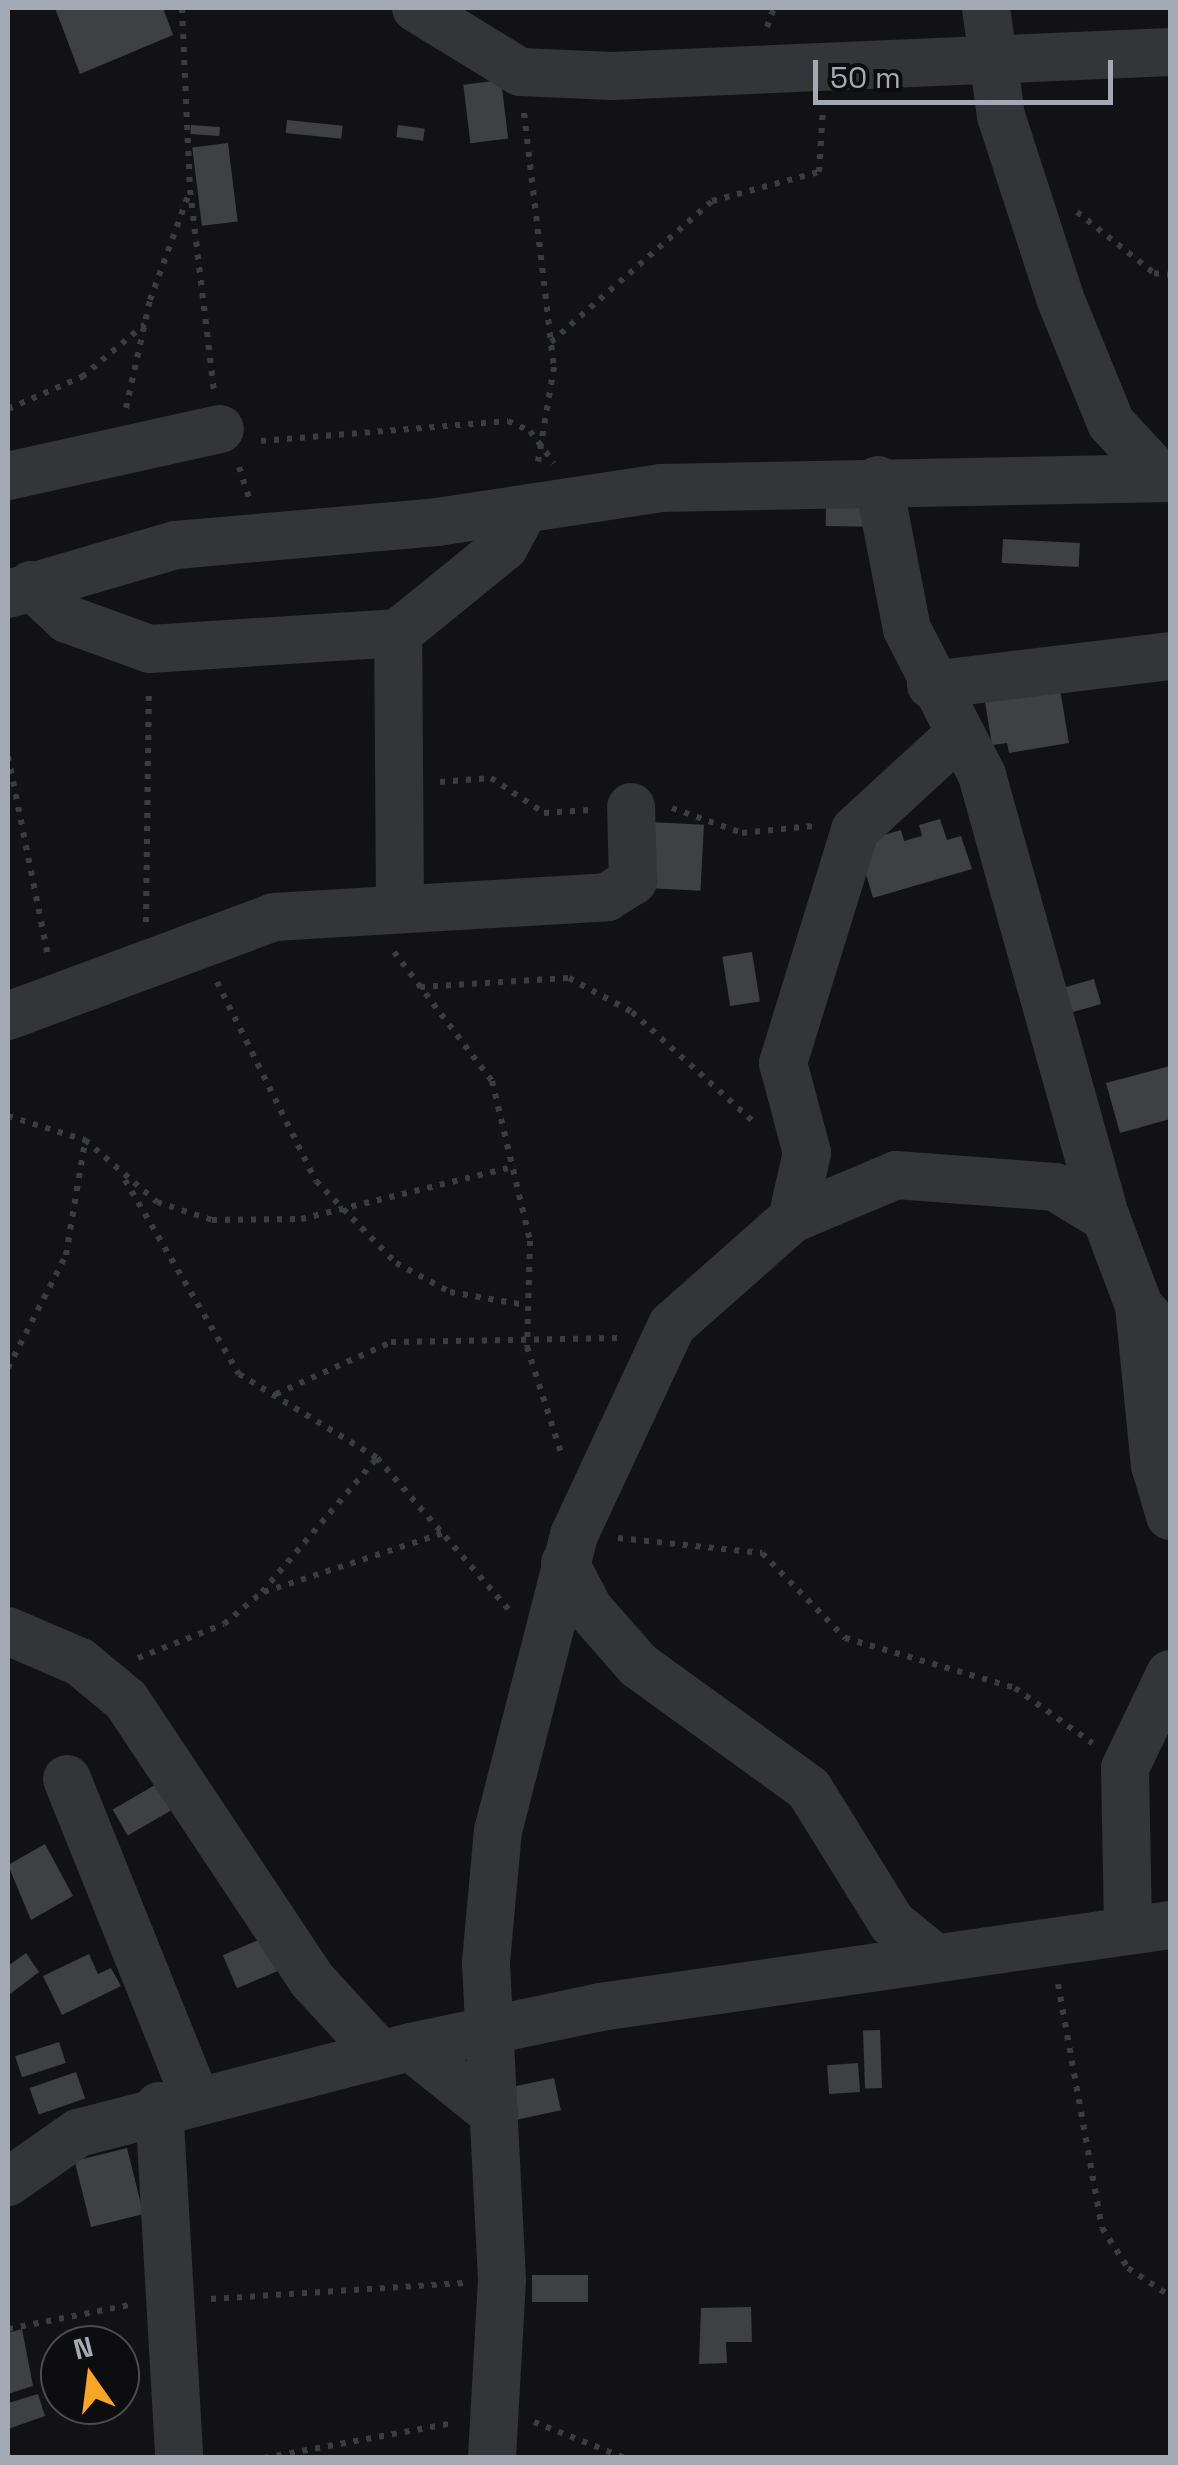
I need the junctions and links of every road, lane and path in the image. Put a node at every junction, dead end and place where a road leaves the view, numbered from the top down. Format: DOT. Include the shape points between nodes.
graph roads {
  1 [pos="182,8"];
  2 [pos="416,8"];
  3 [pos="986,8"];
  4 [pos="1170,52"];
  5 [pos="990,62"];
  6 [pos="823,68"];
  7 [pos="520,72"];
  8 [pos="1017,175"];
  9 [pos="190,190"];
  10 [pos="1170,276"];
  11 [pos="144,324"];
  12 [pos="551,342"];
  13 [pos="8,409"];
  14 [pos="1111,423"];
  15 [pos="222,437"];
  16 [pos="543,446"];
  17 [pos="118,456"];
  18 [pos="8,476"];
  19 [pos="1106,477"];
  20 [pos="1166,478"];
  21 [pos="878,480"];
  22 [pos="582,500"];
  23 [pos="524,510"];
  24 [pos="258,538"];
  25 [pos="19,590"];
  26 [pos="398,634"];
  27 [pos="150,649"];
  28 [pos="1170,656"];
  29 [pos="931,685"];
  30 [pos="956,736"];
  31 [pos="8,756"];
  32 [pos="631,807"];
  33 [pos="381,904"];
  34 [pos="197,940"];
  35 [pos="145,966"];
  36 [pos="419,988"];
  37 [pos="56,992"];
  38 [pos="8,1016"];
  39 [pos="8,1116"];
  40 [pos="85,1140"];
  41 [pos="516,1166"];
  42 [pos="125,1180"];
  43 [pos="797,1197"];
  44 [pos="348,1207"];
  45 [pos="1106,1218"];
  46 [pos="524,1305"];
  47 [pos="1140,1306"];
  48 [pos="672,1325"];
  49 [pos="1170,1341"];
  50 [pos="527,1346"];
  51 [pos="8,1368"];
  52 [pos="274,1394"];
  53 [pos="378,1458"];
  54 [pos="1170,1516"];
  55 [pos="447,1532"];
  56 [pos="574,1538"];
  57 [pos="262,1592"];
  58 [pos="34,1652"];
  59 [pos="539,1654"];
  60 [pos="1170,1674"];
  61 [pos="1124,1768"];
  62 [pos="67,1780"];
  63 [pos="1149,1925"];
  64 [pos="1050,1939"];
  65 [pos="936,1958"];
  66 [pos="493,2030"];
  67 [pos="395,2050"];
  68 [pos="177,2102"];
  69 [pos="494,2114"];
  70 [pos="8,2182"];
  71 [pos="502,2280"];
  72 [pos="1170,2296"];
  73 [pos="173,2299"];
  74 [pos="8,2330"];
  75 [pos="493,2436"];
  76 [pos="179,2458"];
  77 [pos="264,2458"];
  78 [pos="626,2458"];
  1 -- 9 [label="path"];
  2 -- 7 [label="street"];
  3 -- 5 [label="street"];
  4 -- 5 [label="street"];
  5 -- 6 [label="street"];
  5 -- 8 [label="street"];
  6 -- 7 [label="street"];
  6 -- 12 [label="path" via="819,172 712,202"];
  7 -- 12 [label="path"];
  8 -- 10 [label="path" via="1154,273"];
  8 -- 14 [label="street"];
  9 -- 11 [label="path"];
  9 -- 15 [label="path"];
  11 -- 13 [label="path" via="82,377"];
  11 -- 17 [label="path"];
  12 -- 16 [label="path"];
  14 -- 19 [label="street"];
  14 -- 20 [label="street"];
  15 -- 16 [label="path" via="478,420 520,424"];
  15 -- 17 [label="street"];
  15 -- 24 [label="path"];
  16 -- 22 [label="path"];
  16 -- 23 [label="path"];
  17 -- 18 [label="street"];
  19 -- 20 [label="street"];
  19 -- 21 [label="street"];
  21 -- 22 [label="street"];
  21 -- 29 [label="street" via="907,629"];
  22 -- 23 [label="street"];
  23 -- 24 [label="street"];
  23 -- 26 [label="street" via="504,547"];
  24 -- 25 [label="street" via="176,545"];
  25 -- 27 [label="street" via="67,619"];
  26 -- 27 [label="street"];
  26 -- 33 [label="street"];
  27 -- 35 [label="path"];
  28 -- 29 [label="street"];
  29 -- 30 [label="street"];
  30 -- 43 [label="street" via="855,830 784,1063 806,1145"];
  30 -- 45 [label="street" via="987,792"];
  31 -- 37 [label="path"];
  32 -- 33 [label="street" via="637,860 622,892 560,906"];
  33 -- 34 [label="street"];
  33 -- 36 [label="path"];
  34 -- 35 [label="street"];
  34 -- 44 [label="path" via="316,1181"];
  35 -- 37 [label="street"];
  36 -- 41 [label="path" via="492,1081"];
  36 -- 43 [label="path" via="570,978 632,1012"];
  37 -- 38 [label="street"];
  39 -- 40 [label="path"];
  40 -- 42 [label="path"];
  40 -- 51 [label="path" via="66,1256"];
  41 -- 44 [label="path"];
  41 -- 46 [label="path" via="530,1241"];
  42 -- 44 [label="path" via="212,1220"];
  42 -- 52 [label="path" via="239,1374"];
  43 -- 45 [label="street" via="924,1172 1070,1190"];
  43 -- 48 [label="street"];
  44 -- 46 [label="path" via="396,1263 450,1292"];
  45 -- 47 [label="street"];
  46 -- 50 [label="path"];
  47 -- 49 [label="street"];
  47 -- 54 [label="street" via="1155,1465"];
  48 -- 50 [label="path" via="596,1345"];
  48 -- 56 [label="street"];
  50 -- 52 [label="path" via="391,1342"];
  50 -- 56 [label="path"];
  52 -- 53 [label="path"];
  53 -- 55 [label="path"];
  53 -- 57 [label="path"];
  55 -- 57 [label="path"];
  55 -- 59 [label="path"];
  56 -- 59 [label="street"];
  56 -- 61 [label="path" via="762,1553 846,1638 1014,1688"];
  56 -- 65 [label="street" via="590,1610 638,1665 809,1789 892,1922"];
  57 -- 58 [label="path" via="224,1624 118,1665"];
  58 -- 67 [label="street" via="126,1700 303,1966"];
  59 -- 66 [label="street" via="488,1901"];
  60 -- 61 [label="street"];
  61 -- 63 [label="street"];
  62 -- 68 [label="street"];
  63 -- 64 [label="street"];
  64 -- 65 [label="street"];
  64 -- 72 [label="path" via="1102,2228 1128,2268"];
  65 -- 66 [label="street"];
  66 -- 67 [label="street"];
  66 -- 69 [label="street"];
  67 -- 68 [label="street"];
  67 -- 69 [label="street"];
  68 -- 70 [label="street" via="78,2133"];
  68 -- 73 [label="street"];
  69 -- 71 [label="street"];
  71 -- 73 [label="path"];
  71 -- 75 [label="street"];
  73 -- 74 [label="path"];
  73 -- 76 [label="street"];
  75 -- 77 [label="path"];
  75 -- 78 [label="path" via="559,2427"];
}
